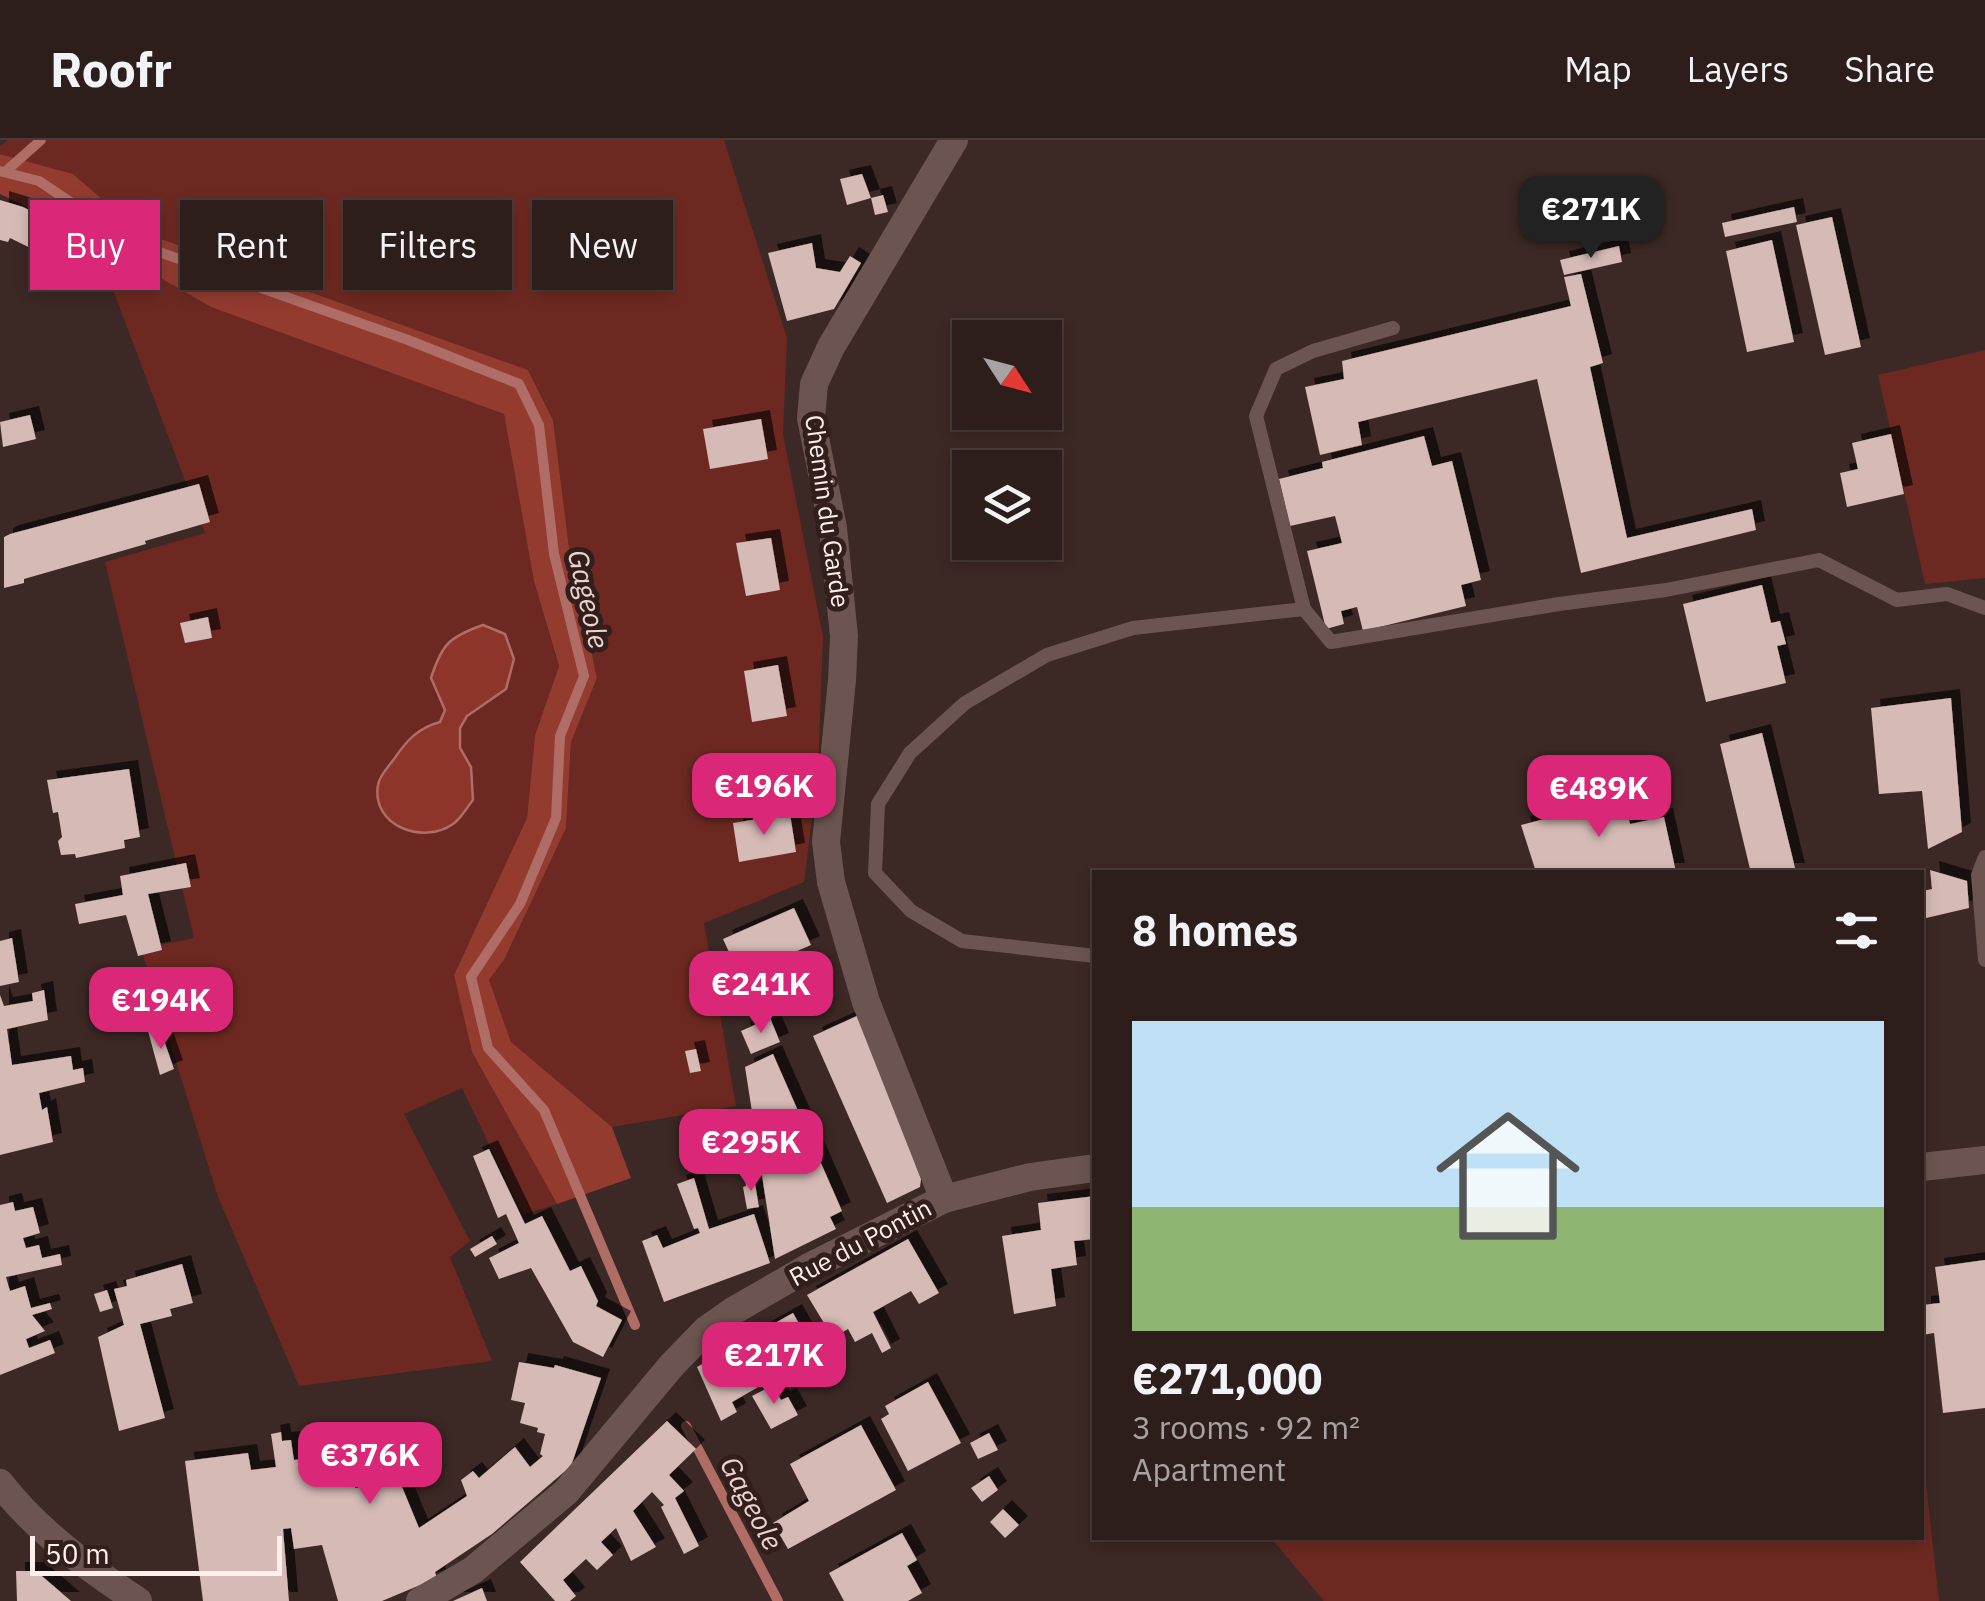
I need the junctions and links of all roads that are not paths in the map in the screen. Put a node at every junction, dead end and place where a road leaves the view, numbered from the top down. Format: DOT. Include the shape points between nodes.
graph roads {
  1 [pos="954,140"];
  2 [pos="1393,328"];
  3 [pos="1304,608"];
  4 [pos="1985,608"];
  5 [pos="1985,857"];
  6 [pos="1092,956"];
  7 [pos="1985,960"];
  8 [pos="1985,1160"];
  9 [pos="1924,1167"];
  10 [pos="1092,1168"];
  11 [pos="944,1198"];
  12 [pos="0,1483"];
  13 [pos="138,1601"];
  14 [pos="420,1601"];
  1 -- 11 [label="street, Chemin du Garde" via="831,347 814,384 811,418 833,528 844,636 826,842 831,882 866,1002"];
  2 -- 3 [label="lane" via="1313,350 1276,369 1256,416"];
  3 -- 4 [label="lane" via="1330,642 1819,560 1897,600 1947,594"];
  3 -- 6 [label="lane" via="1132,628 1046,655 965,703 910,752 878,804 875,873 911,911 962,941"];
  5 -- 7 [label="lane" via="1978,875"];
  8 -- 9 [label="street"];
  10 -- 11 [label="street, Rue du Pontin"];
  11 -- 14 [label="street, Rue du Pontin" via="706,1330 566,1492 473,1570"];
  12 -- 13 [label="street" via="47,1532"];
}
